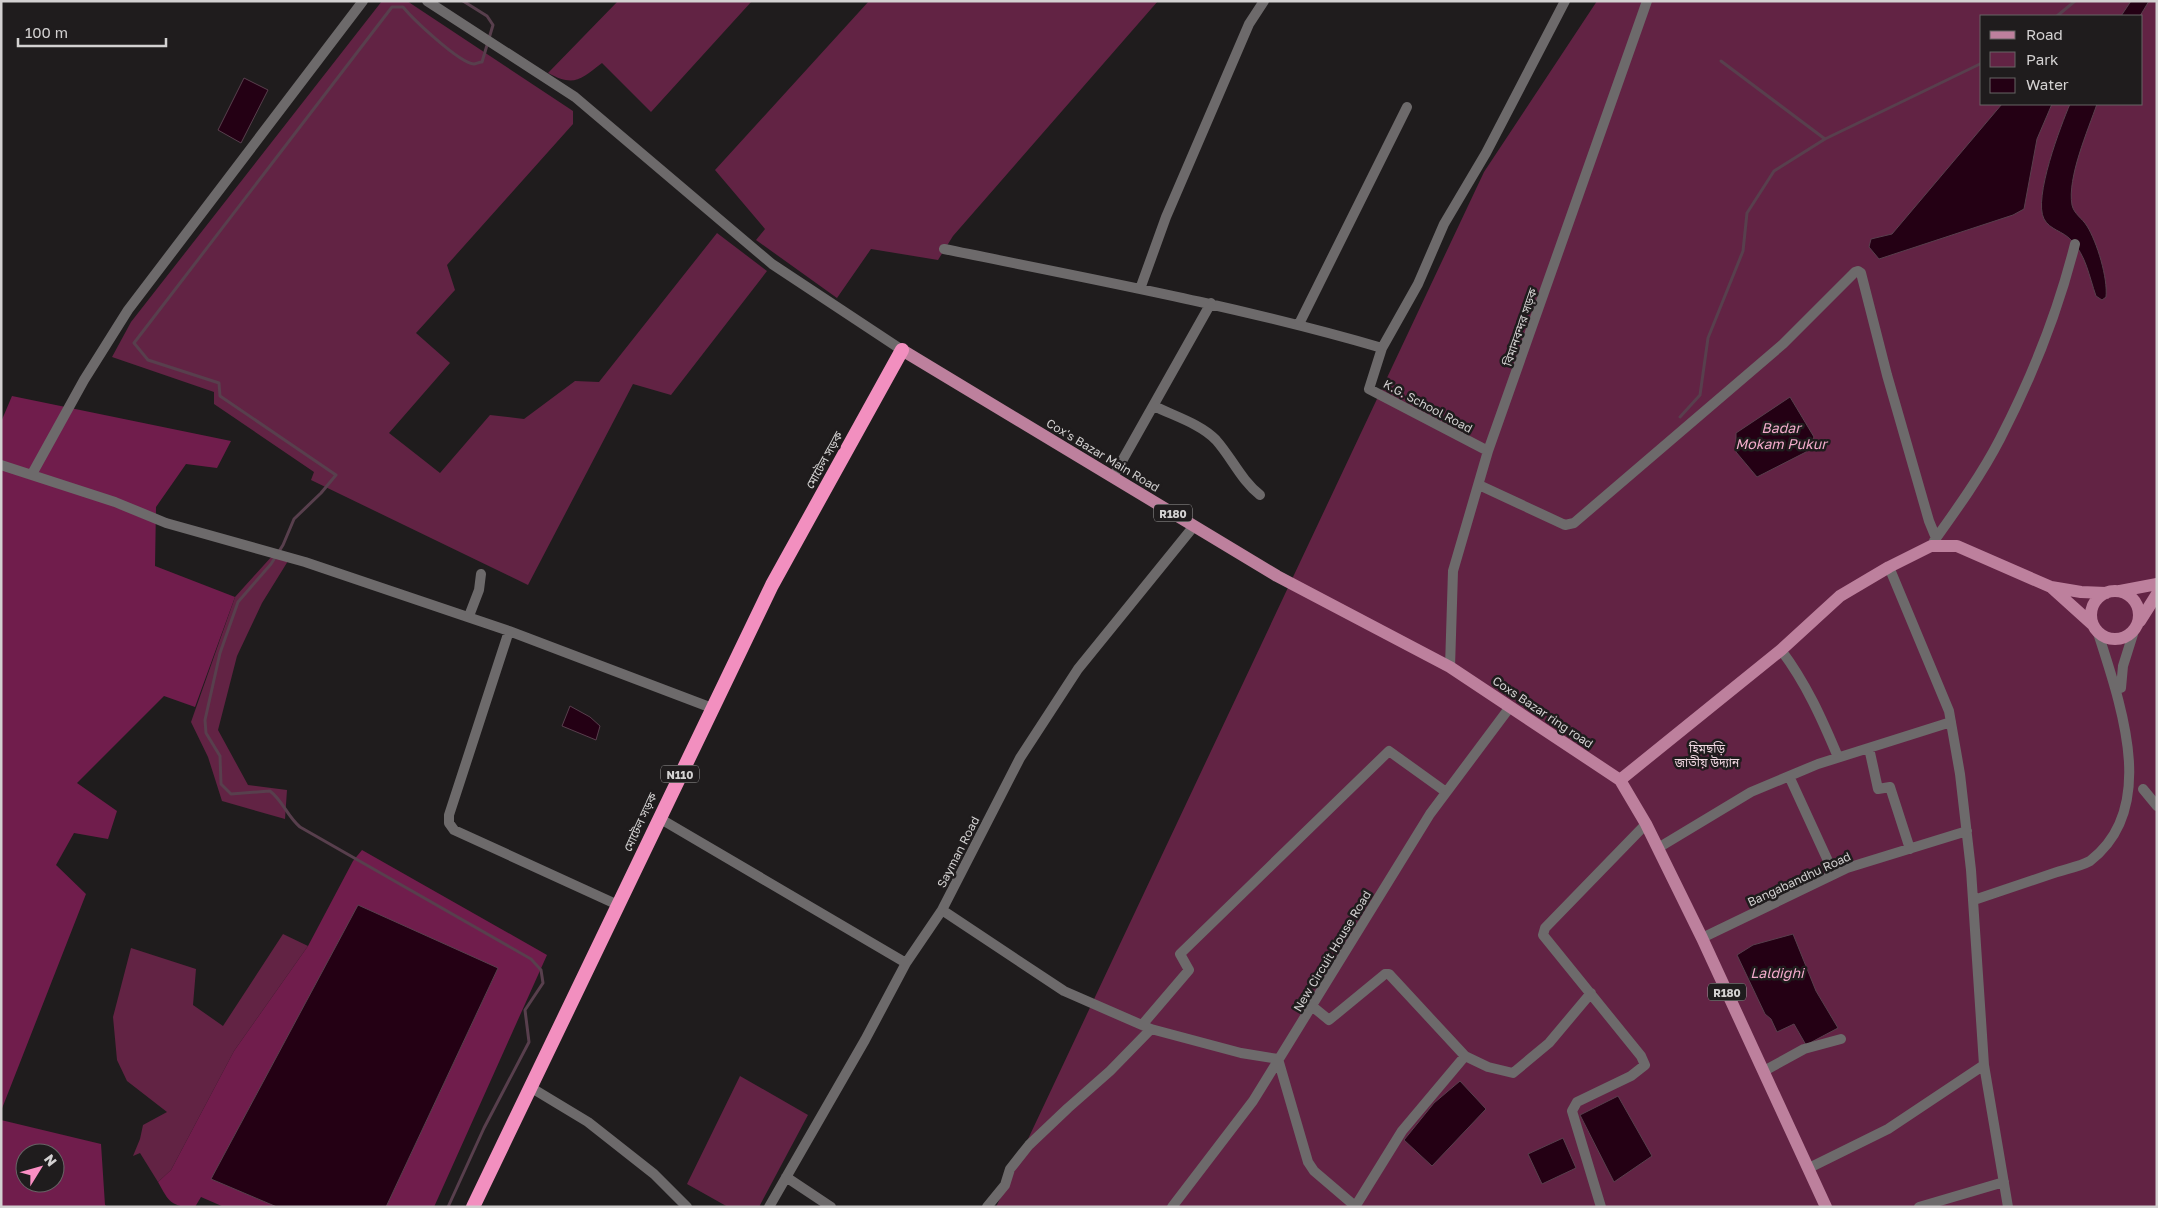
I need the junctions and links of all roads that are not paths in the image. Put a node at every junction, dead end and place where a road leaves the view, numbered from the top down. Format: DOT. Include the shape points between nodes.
graph roads {
  1 [pos="363,1"];
  2 [pos="427,1"];
  3 [pos="1264,1"];
  4 [pos="1565,1"];
  5 [pos="1647,1"];
  6 [pos="1406,107"];
  7 [pos="2075,244"];
  8 [pos="944,249"];
  9 [pos="1140,289"];
  10 [pos="1211,303"];
  11 [pos="1299,324"];
  12 [pos="1382,348"];
  13 [pos="902,350"];
  14 [pos="1154,406"];
  15 [pos="1488,451"];
  16 [pos="1,465"];
  17 [pos="32,474"];
  18 [pos="1114,477"];
  19 [pos="1480,485"];
  20 [pos="1260,495"];
  21 [pos="1194,526"];
  22 [pos="1934,542"];
  23 [pos="1889,567"];
  24 [pos="481,574"];
  25 [pos="2157,584"];
  26 [pos="2051,587"];
  27 [pos="2111,592"];
  28 [pos="2157,594"];
  29 [pos="469,616"];
  30 [pos="2136,627"];
  31 [pos="2095,628"];
  32 [pos="510,631"];
  33 [pos="1781,650"];
  34 [pos="1450,667"];
  35 [pos="2121,694"];
  36 [pos="1510,707"];
  37 [pos="712,708"];
  38 [pos="1951,722"];
  39 [pos="1869,748"];
  40 [pos="1838,757"];
  41 [pos="2140,759"];
  42 [pos="1789,776"];
  43 [pos="2143,776"];
  44 [pos="1620,780"];
  45 [pos="2143,790"];
  46 [pos="1446,792"];
  47 [pos="2139,806"];
  48 [pos="2157,806"];
  49 [pos="659,818"];
  50 [pos="2131,823"];
  51 [pos="1646,824"];
  52 [pos="1967,831"];
  53 [pos="1658,848"];
  54 [pos="1910,849"];
  55 [pos="1834,874"];
  56 [pos="1974,900"];
  57 [pos="618,905"];
  58 [pos="942,910"];
  59 [pos="1702,938"];
  60 [pos="906,963"];
  61 [pos="1591,992"];
  62 [pos="1313,1007"];
  63 [pos="1147,1027"];
  64 [pos="1841,1040"];
  65 [pos="1465,1056"];
  66 [pos="1278,1059"];
  67 [pos="1984,1065"];
  68 [pos="1764,1071"];
  69 [pos="530,1087"];
  70 [pos="1809,1168"];
  71 [pos="786,1177"];
  72 [pos="2004,1182"];
  73 [pos="1355,1206"];
  74 [pos="473,1207"];
  75 [pos="687,1207"];
  76 [pos="769,1207"];
  77 [pos="831,1207"];
  78 [pos="987,1207"];
  79 [pos="1172,1207"];
  80 [pos="1601,1207"];
  81 [pos="1826,1207"];
  82 [pos="1919,1207"];
  83 [pos="2008,1207"];
  1 -- 17 [label="street" via="128,310 84,380"];
  2 -- 13 [label="street" via="575,97 772,264"];
  3 -- 9 [label="street" via="1249,24 1166,217"];
  4 -- 12 [label="street" via="1486,153 1444,224 1418,284"];
  5 -- 15 [label="street, বিমানবন্দর সড়ক"];
  6 -- 11 [label="street"];
  7 -- 22 [label="street" via="2064,288 2042,348 1999,440"];
  8 -- 9 [label="street"];
  9 -- 10 [label="street"];
  10 -- 11 [label="street"];
  10 -- 14 [label="street"];
  11 -- 12 [label="street"];
  12 -- 15 [label="street, K.G. School Road" via="1369,389"];
  13 -- 18 [label="main road, Cox's Bazar Main Road / R180"];
  13 -- 37 [label="highway, মোটেল সড়ক / N110" via="772,585"];
  14 -- 18 [label="street"];
  14 -- 20 [label="street" via="1208,432 1249,486"];
  15 -- 19 [label="street, বিমানবন্দর সড়ক"];
  16 -- 17 [label="street"];
  17 -- 29 [label="street" via="115,502 166,524 305,562"];
  18 -- 21 [label="main road, Cox's Bazar Main Road / R180"];
  19 -- 22 [label="street" via="1565,525 1574,523 1783,344 1858,271"];
  19 -- 34 [label="street, বিমানবন্দর সড়ক" via="1453,571"];
  21 -- 34 [label="main road, Cox's Bazar Main Road / R180" via="1277,576"];
  21 -- 58 [label="street, Sayman Road" via="1078,669 1020,758"];
  22 -- 23 [label="main road"];
  22 -- 26 [label="main road" via="1957,546"];
  23 -- 33 [label="main road" via="1840,596"];
  23 -- 38 [label="street" via="1928,656"];
  24 -- 29 [label="street"];
  25 -- 27 [label="main road"];
  26 -- 27 [label="main road"];
  26 -- 31 [label="main road"];
  27 -- 30 [label="main road" via="2123,592 2135,601 2138,608"];
  27 -- 31 [label="main road" via="2095,602 2091,616"];
  28 -- 30 [label="main road"];
  29 -- 32 [label="street"];
  30 -- 31 [label="main road" via="2128,636 2112,640"];
  30 -- 35 [label="street" via="2123,666"];
  31 -- 35 [label="street"];
  32 -- 37 [label="street"];
  32 -- 57 [label="street" via="449,823 454,830"];
  33 -- 40 [label="street" via="1807,691"];
  33 -- 44 [label="main road"];
  34 -- 36 [label="main road, Coxs Bazar ring road / R180"];
  35 -- 41 [label="street"];
  36 -- 44 [label="main road, Coxs Bazar ring road / R180"];
  36 -- 46 [label="street, New Circuit House Road"];
  37 -- 49 [label="highway, মোটেল সড়ক / N110"];
  38 -- 39 [label="street"];
  38 -- 52 [label="street"];
  39 -- 40 [label="street"];
  39 -- 54 [label="street" via="1878,789 1890,787"];
  40 -- 42 [label="street"];
  42 -- 53 [label="street" via="1751,792"];
  42 -- 55 [label="street"];
  43 -- 45 [label="street"];
  44 -- 51 [label="main road, R180"];
  45 -- 47 [label="street"];
  45 -- 48 [label="street"];
  46 -- 62 [label="street, New Circuit House Road"];
  46 -- 63 [label="street" via="1389,751 1180,954 1188,970"];
  49 -- 57 [label="highway, মোটেল সড়ক / N110"];
  49 -- 60 [label="street"];
  50 -- 56 [label="street" via="2110,847 2088,862"];
  51 -- 53 [label="main road, R180"];
  51 -- 61 [label="street" via="1545,928 1543,935"];
  52 -- 54 [label="street, Bangabandhu Road"];
  52 -- 56 [label="street"];
  53 -- 59 [label="main road, R180"];
  54 -- 55 [label="street, Bangabandhu Road"];
  55 -- 59 [label="street, Bangabandhu Road"];
  56 -- 67 [label="street"];
  57 -- 69 [label="highway, মোটেল সড়ক / N110"];
  58 -- 60 [label="street, Sayman Road"];
  58 -- 63 [label="street" via="1064,991"];
  59 -- 68 [label="main road, R180"];
  60 -- 71 [label="street, Sayman Road"];
  61 -- 65 [label="street" via="1549,1043 1513,1073 1488,1067"];
  61 -- 80 [label="street" via="1645,1065 1632,1076 1577,1102 1572,1112"];
  62 -- 65 [label="street" via="1329,1020 1389,974"];
  62 -- 66 [label="street, New Circuit House Road"];
  63 -- 66 [label="street" via="1241,1053"];
  63 -- 78 [label="street" via="1110,1071 1068,1108 1010,1168 1005,1185"];
  64 -- 68 [label="street" via="1804,1049"];
  65 -- 73 [label="street" via="1402,1131"];
  66 -- 73 [label="street" via="1308,1162"];
  66 -- 79 [label="street, New Circuit House Road" via="1253,1101"];
  67 -- 70 [label="street" via="1888,1129"];
  67 -- 72 [label="street"];
  68 -- 70 [label="main road, R180"];
  69 -- 74 [label="highway, মোটেল সড়ক / N110"];
  69 -- 75 [label="street" via="588,1122 654,1174"];
  70 -- 81 [label="main road, R180"];
  71 -- 76 [label="street, Sayman Road"];
  71 -- 77 [label="street"];
  72 -- 82 [label="street"];
  72 -- 83 [label="street"];
}
